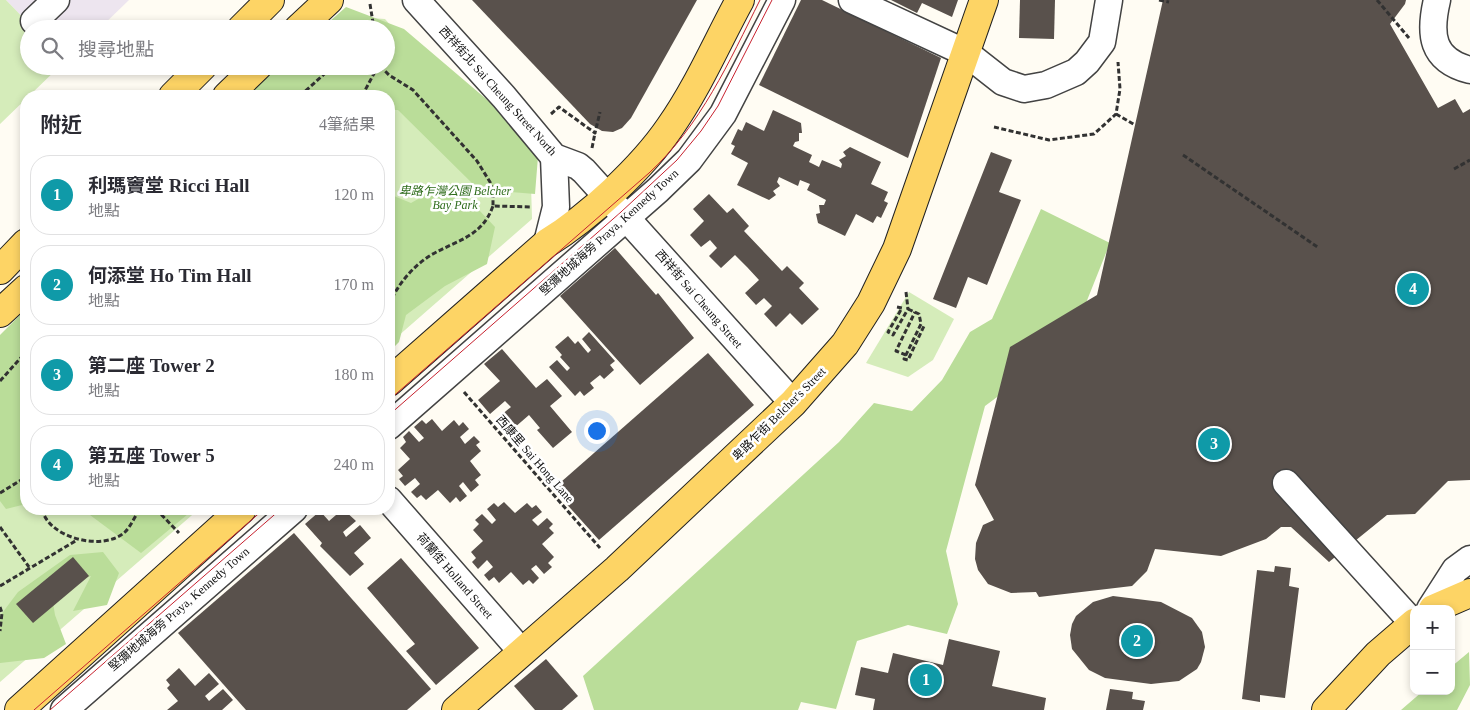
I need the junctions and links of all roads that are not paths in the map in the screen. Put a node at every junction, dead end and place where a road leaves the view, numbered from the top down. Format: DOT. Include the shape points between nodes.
graph roads {
  1 [pos="56,0"];
  2 [pos="270,0"];
  3 [pos="329,0"];
  4 [pos="416,0"];
  5 [pos="740,0"];
  6 [pos="782,0"];
  7 [pos="852,0"];
  8 [pos="984,0"];
  9 [pos="1095,0"];
  10 [pos="1109,0"];
  11 [pos="1437,0"];
  12 [pos="34,20"];
  13 [pos="250,20"];
  14 [pos="308,20"];
  15 [pos="966,53"];
  16 [pos="1465,69"];
  17 [pos="194,75"];
  18 [pos="249,75"];
  19 [pos="1024,89"];
  20 [pos="179,90"];
  21 [pos="233,90"];
  22 [pos="554,157"];
  23 [pos="606,196"];
  24 [pos="626,218"];
  25 [pos="546,244"];
  26 [pos="20,249"];
  27 [pos="0,270"];
  28 [pos="20,295"];
  29 [pos="0,313"];
  30 [pos="395,377"];
  31 [pos="793,403"];
  32 [pos="395,421"];
  33 [pos="1286,483"];
  34 [pos="395,507"];
  35 [pos="235,515"];
  36 [pos="287,515"];
  37 [pos="1470,560"];
  38 [pos="1470,593"];
  39 [pos="1410,605"];
  40 [pos="1431,605"];
  41 [pos="1445,605"];
  42 [pos="1410,627"];
  43 [pos="522,652"];
  44 [pos="13,709"];
  45 [pos="64,710"];
  46 [pos="456,710"];
  47 [pos="1326,710"];
  1 -- 12 [label="street"];
  2 -- 13 [label="main road"];
  3 -- 14 [label="main road"];
  4 -- 22 [label="street, 西祥街北 Sai Cheung Street North"];
  5 -- 23 [label="main road" via="670,127 643,161"];
  6 -- 24 [label="street, 堅彌地城海旁 Praya, Kennedy Town" via="712,130 689,160"];
  7 -- 15 [label="street"];
  8 -- 15 [label="main road, 卑路乍街 Belcher's Street"];
  9 -- 19 [label="street" via="1086,35 1073,54"];
  10 -- 19 [label="street" via="1102,42 1087,62 1076,72 1046,85"];
  11 -- 16 [label="street" via="1431,28 1435,46 1450,62"];
  15 -- 19 [label="street" via="1003,82"];
  15 -- 31 [label="main road, 卑路乍街 Belcher's Street" via="908,221 882,283 845,344"];
  17 -- 20 [label="main road"];
  18 -- 21 [label="main road"];
  22 -- 23 [label="street, 西祥街北 Sai Cheung Street North" via="578,166"];
  22 -- 25 [label="street" via="556,206"];
  23 -- 24 [label="street, 西祥街 Sai Cheung Street"];
  23 -- 25 [label="main road" via="574,226"];
  24 -- 31 [label="street, 西祥街 Sai Cheung Street"];
  24 -- 32 [label="street, 堅彌地城海旁 Praya, Kennedy Town"];
  25 -- 30 [label="main road"];
  26 -- 27 [label="main road"];
  28 -- 29 [label="main road"];
  31 -- 43 [label="main road, 卑路乍街 Belcher's Street" via="617,569"];
  33 -- 39 [label="street" via="1350,552"];
  34 -- 43 [label="street, 荷蘭街 Holland Street"];
  35 -- 44 [label="main road"];
  36 -- 45 [label="street, 堅彌地城海旁 Praya, Kennedy Town"];
  37 -- 40 [label="street" via="1456,570"];
  38 -- 41 [label="main road"];
  42 -- 47 [label="main road" via="1378,654"];
  43 -- 46 [label="main road, 卑路乍街 Belcher's Street"];
}
